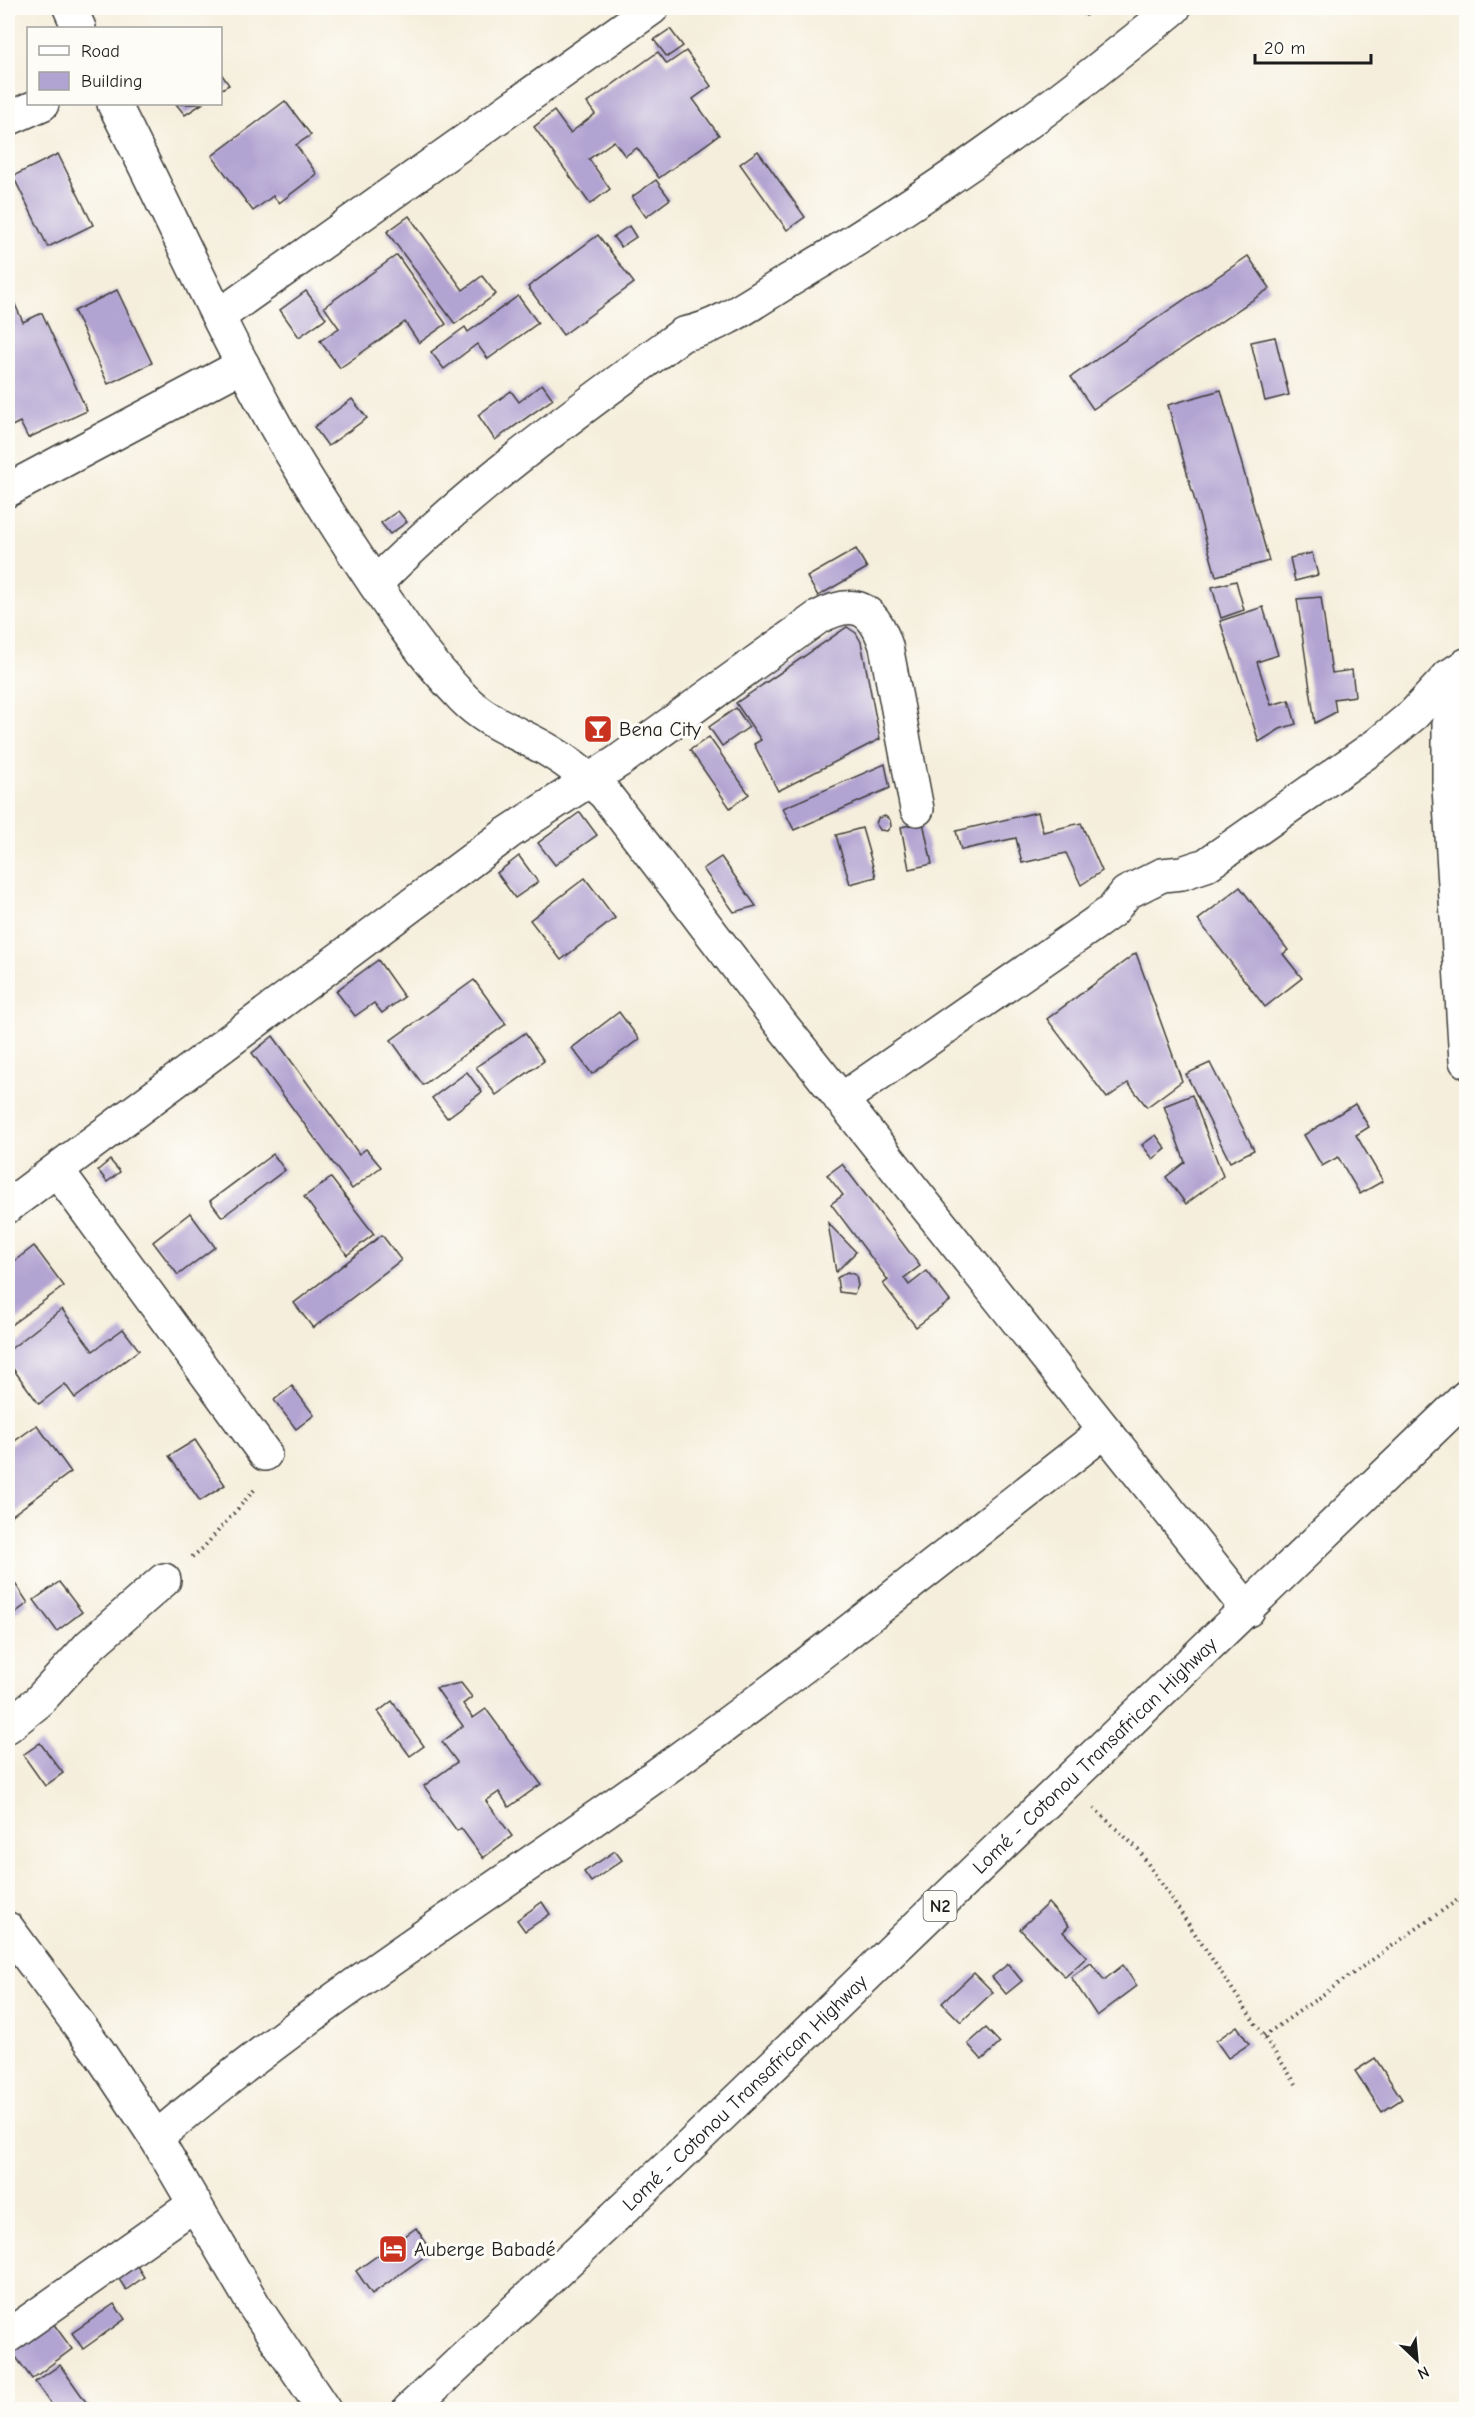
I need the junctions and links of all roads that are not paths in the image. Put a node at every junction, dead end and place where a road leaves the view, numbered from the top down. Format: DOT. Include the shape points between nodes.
graph roads {
  1 [pos="70,8"];
  2 [pos="652,8"];
  3 [pos="1174,8"];
  4 [pos="80,27"];
  5 [pos="40,105"];
  6 [pos="114,105"];
  7 [pos="8,119"];
  8 [pos="219,316"];
  9 [pos="243,365"];
  10 [pos="8,490"];
  11 [pos="375,584"];
  12 [pos="1458,671"];
  13 [pos="590,780"];
  14 [pos="917,809"];
  15 [pos="1467,1061"];
  16 [pos="840,1100"];
  17 [pos="57,1170"];
  18 [pos="8,1206"];
  19 [pos="1467,1397"];
  20 [pos="1105,1431"];
  21 [pos="265,1454"];
  22 [pos="164,1580"];
  23 [pos="1248,1610"];
  24 [pos="8,1726"];
  25 [pos="8,1929"];
  26 [pos="156,2138"];
  27 [pos="195,2204"];
  28 [pos="8,2336"];
  29 [pos="324,2409"];
  30 [pos="409,2409"];
  1 -- 4 [label="main road"];
  2 -- 8 [label="main road"];
  3 -- 11 [label="main road" via="1051,106 909,206 747,305 700,331 683,334 503,468 448,513"];
  5 -- 7 [label="main road"];
  6 -- 8 [label="main road"];
  8 -- 9 [label="main road"];
  9 -- 10 [label="main road"];
  9 -- 11 [label="main road" via="307,480"];
  11 -- 13 [label="main road" via="430,663 465,701"];
  12 -- 15 [label="main road" via="1449,788"];
  12 -- 16 [label="main road" via="1378,744 1206,865 1162,875 1126,893 1095,924"];
  13 -- 14 [label="main road" via="817,618 834,609 862,608 875,619 886,646"];
  13 -- 16 [label="main road" via="605,794"];
  13 -- 17 [label="main road" via="508,832"];
  16 -- 20 [label="main road"];
  17 -- 18 [label="main road"];
  17 -- 21 [label="main road"];
  19 -- 23 [label="main road, Lomé - Cotonou Transafrican Highway / N2"];
  20 -- 23 [label="main road"];
  20 -- 26 [label="main road" via="676,1761 245,2064"];
  22 -- 24 [label="main road" via="89,1646 38,1702"];
  23 -- 30 [label="main road, Lomé - Cotonou Transafrican Highway / N2"];
  25 -- 26 [label="main road" via="99,2052"];
  26 -- 27 [label="main road"];
  27 -- 28 [label="main road"];
  27 -- 29 [label="main road" via="255,2307"];
}
